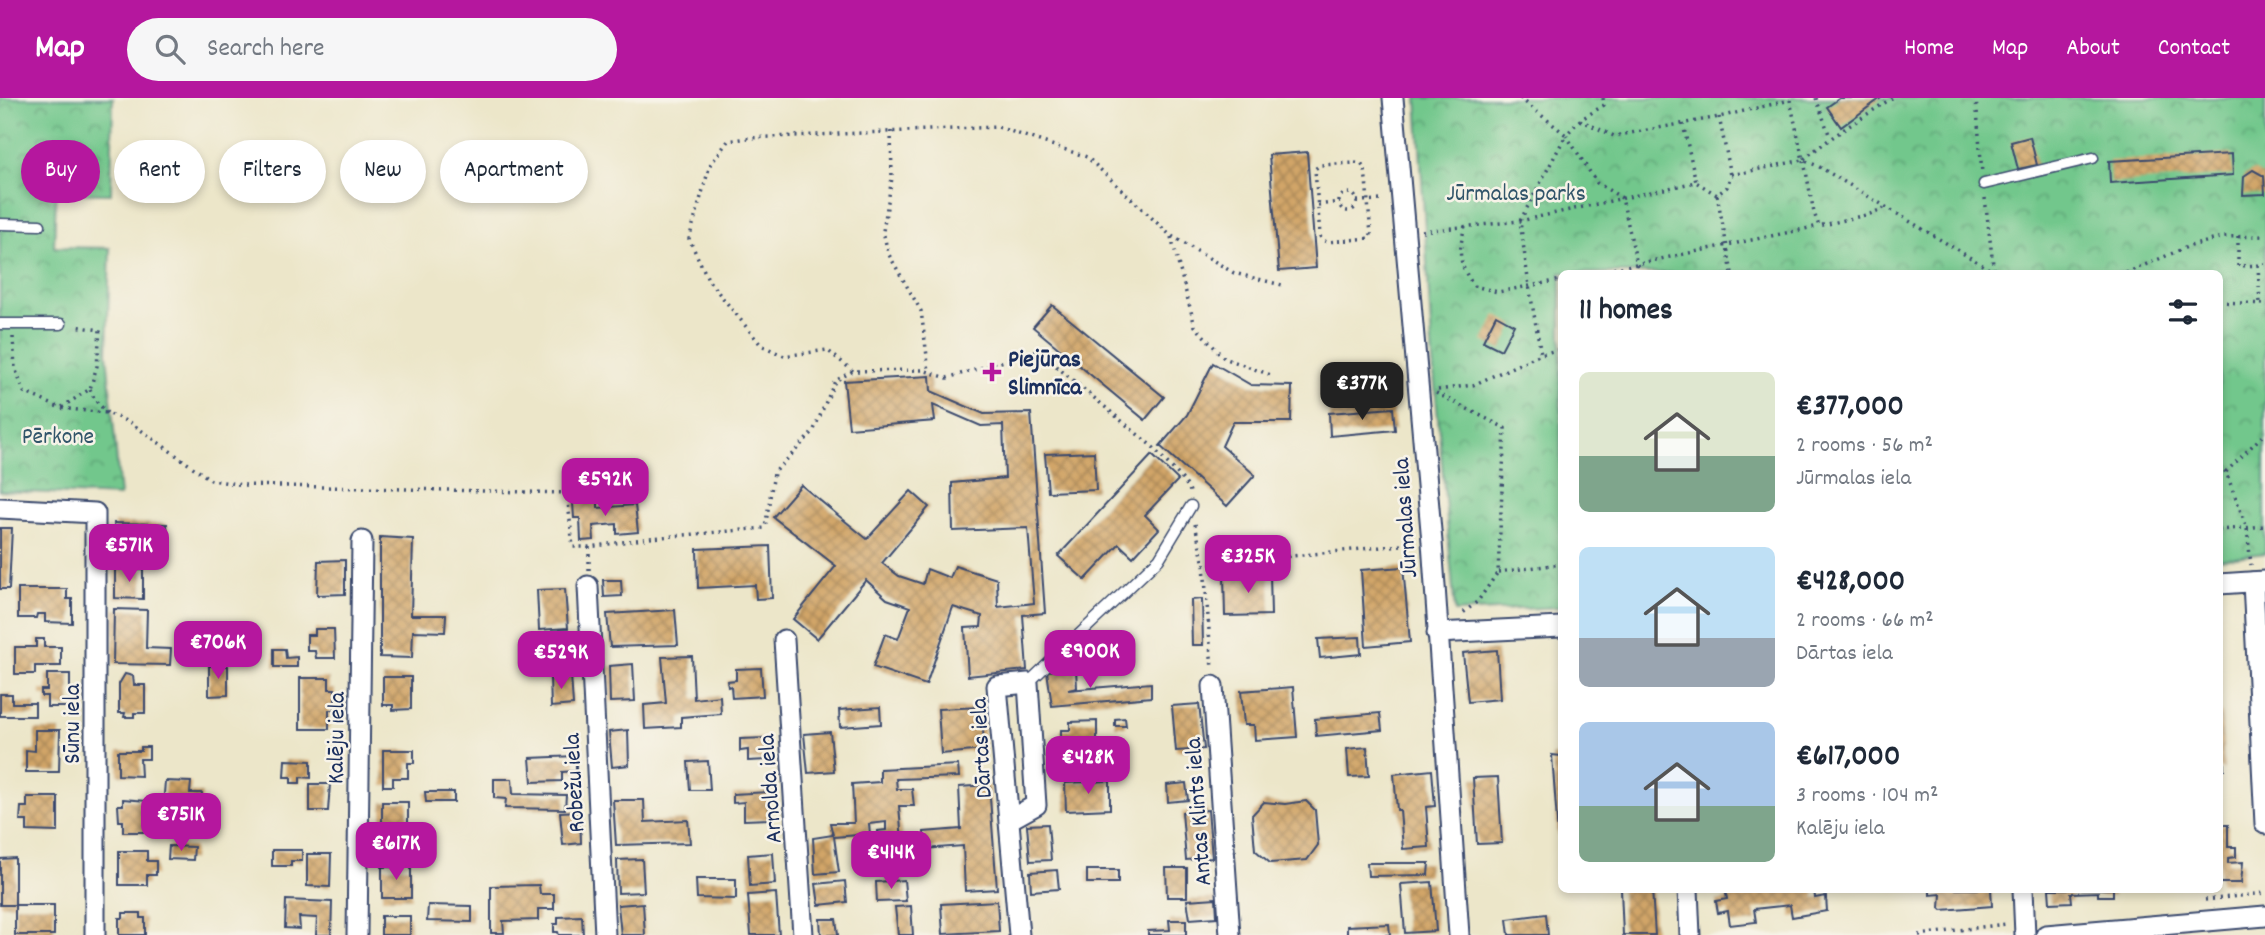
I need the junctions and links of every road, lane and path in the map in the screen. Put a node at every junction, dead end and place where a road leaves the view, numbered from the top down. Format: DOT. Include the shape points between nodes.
graph roads {
  1 [pos="1393,98"];
  2 [pos="1520,98"];
  3 [pos="1603,98"];
  4 [pos="1815,98"];
  5 [pos="1892,98"];
  6 [pos="1790,99"];
  7 [pos="1719,117"];
  8 [pos="1580,120"];
  9 [pos="1683,124"];
  10 [pos="891,131"];
  11 [pos="1566,135"];
  12 [pos="1830,137"];
  13 [pos="2093,158"];
  14 [pos="1803,160"];
  15 [pos="1731,175"];
  16 [pos="1696,182"];
  17 [pos="1984,184"];
  18 [pos="1717,195"];
  19 [pos="1622,198"];
  20 [pos="1382,200"];
  21 [pos="1357,201"];
  22 [pos="1368,201"];
  23 [pos="1340,202"];
  24 [pos="1318,205"];
  25 [pos="1884,208"];
  26 [pos="1520,221"];
  27 [pos="0,223"];
  28 [pos="40,225"];
  29 [pos="1465,226"];
  30 [pos="1819,226"];
  31 [pos="1404,233"];
  32 [pos="1170,235"];
  33 [pos="2238,236"];
  34 [pos="2265,236"];
  35 [pos="1726,245"];
  36 [pos="1637,264"];
  37 [pos="2258,265"];
  38 [pos="2265,265"];
  39 [pos="1608,270"];
  40 [pos="1638,270"];
  41 [pos="1731,270"];
  42 [pos="1988,270"];
  43 [pos="2133,270"];
  44 [pos="1558,281"];
  45 [pos="1286,286"];
  46 [pos="1529,286"];
  47 [pos="2223,302"];
  48 [pos="2262,304"];
  49 [pos="0,324"];
  50 [pos="13,324"];
  51 [pos="61,324"];
  52 [pos="1558,350"];
  53 [pos="1541,354"];
  54 [pos="853,371"];
  55 [pos="930,372"];
  56 [pos="1271,375"];
  57 [pos="90,389"];
  58 [pos="60,408"];
  59 [pos="107,413"];
  60 [pos="2265,433"];
  61 [pos="2225,472"];
  62 [pos="1191,506"];
  63 [pos="0,508"];
  64 [pos="2265,526"];
  65 [pos="2247,528"];
  66 [pos="2223,530"];
  67 [pos="362,541"];
  68 [pos="1432,542"];
  69 [pos="1558,564"];
  70 [pos="1204,565"];
  71 [pos="1498,572"];
  72 [pos="2259,582"];
  73 [pos="2223,584"];
  74 [pos="588,586"];
  75 [pos="1558,627"];
  76 [pos="1437,632"];
  77 [pos="785,640"];
  78 [pos="1028,684"];
  79 [pos="1213,686"];
  80 [pos="1009,820"];
  81 [pos="2265,824"];
  82 [pos="1688,893"];
  83 [pos="2023,893"];
  84 [pos="2265,916"];
  85 [pos="2025,928"];
  86 [pos="95,935"];
  87 [pos="357,935"];
  88 [pos="605,935"];
  89 [pos="803,935"];
  90 [pos="1019,935"];
  91 [pos="1230,935"];
  92 [pos="1460,935"];
  93 [pos="1689,935"];
  94 [pos="1919,935"];
  95 [pos="2046,935"];
  1 -- 31 [label="street, Jūrmalas iela"];
  2 -- 11 [label="path"];
  3 -- 8 [label="path" via="1604,105"];
  4 -- 12 [label="path"];
  5 -- 12 [label="path"];
  6 -- 7 [label="path"];
  6 -- 14 [label="path"];
  7 -- 9 [label="path"];
  7 -- 15 [label="path"];
  8 -- 9 [label="path" via="1614,136"];
  8 -- 11 [label="path"];
  9 -- 16 [label="path"];
  10 -- 32 [label="path" via="998,127 1087,157"];
  10 -- 54 [label="path" via="728,141 710,165 689,239 709,281 761,345 784,356 827,350"];
  10 -- 55 [label="path" via="892,178 883,231 888,253 921,312"];
  11 -- 19 [label="path" via="1597,183"];
  11 -- 26 [label="path"];
  12 -- 14 [label="path"];
  13 -- 17 [label="lane"];
  14 -- 15 [label="path"];
  14 -- 25 [label="path"];
  14 -- 30 [label="path"];
  15 -- 18 [label="path" via="1727,187"];
  16 -- 18 [label="path"];
  16 -- 19 [label="path"];
  18 -- 35 [label="path"];
  19 -- 26 [label="path"];
  19 -- 36 [label="path"];
  20 -- 22 [label="path"];
  21 -- 22 [label="path"];
  21 -- 23 [label="path" via="1348,193"];
  21 -- 23 [label="path" via="1349,211"];
  22 -- 24 [label="path" via="1371,234 1366,240 1322,240"];
  22 -- 24 [label="path" via="1361,164 1320,166 1315,169"];
  23 -- 24 [label="path"];
  25 -- 30 [label="path"];
  25 -- 42 [label="path"];
  26 -- 29 [label="path"];
  26 -- 46 [label="path"];
  27 -- 28 [label="lane"];
  29 -- 31 [label="path"];
  29 -- 46 [label="path" via="1459,249 1463,270 1474,286 1499,292"];
  30 -- 35 [label="path"];
  31 -- 68 [label="street, Jūrmalas iela"];
  32 -- 45 [label="path" via="1234,273"];
  32 -- 56 [label="path" via="1195,326 1224,358"];
  33 -- 34 [label="path"];
  33 -- 37 [label="path" via="2238,266"];
  33 -- 43 [label="path" via="2187,247"];
  35 -- 36 [label="path"];
  35 -- 41 [label="path"];
  36 -- 39 [label="path"];
  36 -- 40 [label="path"];
  37 -- 38 [label="path"];
  37 -- 48 [label="path"];
  44 -- 46 [label="path"];
  46 -- 53 [label="path"];
  47 -- 48 [label="path"];
  49 -- 50 [label="lane"];
  50 -- 51 [label="lane"];
  50 -- 58 [label="path" via="15,368 24,392"];
  51 -- 57 [label="path" via="100,330"];
  52 -- 53 [label="path"];
  53 -- 71 [label="path" via="1473,385 1431,391 1505,428"];
  54 -- 55 [label="path"];
  54 -- 59 [label="path" via="835,381 813,432 774,473 765,528 589,547 573,547 567,493 243,485 211,480 131,424"];
  55 -- 62 [label="path" via="947,378 1038,351 1154,448 1189,486"];
  57 -- 58 [label="path"];
  57 -- 59 [label="path"];
  58 -- 59 [label="path"];
  60 -- 61 [label="path"];
  61 -- 65 [label="path"];
  62 -- 70 [label="path"];
  62 -- 78 [label="lane" via="1159,559"];
  63 -- 86 [label="street, Sūnu iela" via="95,513"];
  64 -- 65 [label="path"];
  65 -- 66 [label="path"];
  65 -- 72 [label="path"];
  67 -- 87 [label="street, Kalēju iela"];
  68 -- 70 [label="path"];
  68 -- 76 [label="street, Jūrmalas iela"];
  69 -- 71 [label="path"];
  70 -- 79 [label="path"];
  71 -- 76 [label="path" via="1478,601"];
  72 -- 73 [label="street"];
  72 -- 81 [label="street"];
  74 -- 88 [label="street, Robežu iela"];
  75 -- 76 [label="street"];
  76 -- 92 [label="street, Jūrmalas iela"];
  77 -- 89 [label="street, Arnolda iela"];
  78 -- 80 [label="street, Dārtas iela" via="1036,805"];
  78 -- 80 [label="street, Dārtas iela" via="997,686"];
  79 -- 91 [label="street, Antas Klints iela"];
  80 -- 90 [label="street, Dārtas iela"];
  82 -- 93 [label="street"];
  83 -- 85 [label="street"];
  84 -- 95 [label="street"];
  85 -- 94 [label="path"];
}
